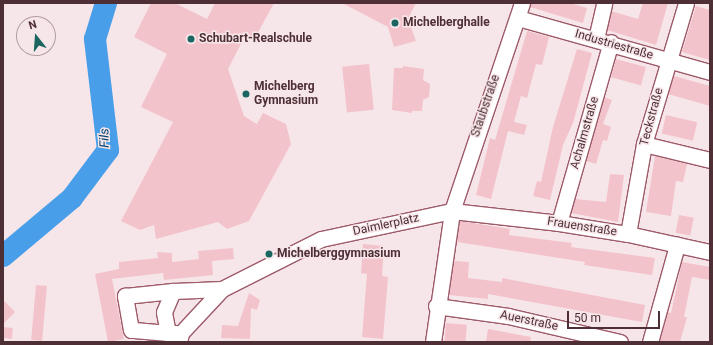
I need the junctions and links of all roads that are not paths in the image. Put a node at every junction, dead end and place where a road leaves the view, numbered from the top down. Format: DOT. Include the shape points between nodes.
graph roads {
  1 [pos="522,3"];
  2 [pos="604,3"];
  3 [pos="686,3"];
  4 [pos="518,18"];
  5 [pos="603,41"];
  6 [pos="668,61"];
  7 [pos="710,72"];
  8 [pos="644,144"];
  9 [pos="710,160"];
  10 [pos="452,211"];
  11 [pos="559,223"];
  12 [pos="628,234"];
  13 [pos="677,245"];
  14 [pos="710,252"];
  15 [pos="228,286"];
  16 [pos="173,291"];
  17 [pos="436,306"];
  18 [pos="176,336"];
  19 [pos="433,342"];
  20 [pos="620,342"];
  21 [pos="650,342"];
  1 -- 4 [label="street, Staubstraße"];
  2 -- 5 [label="street, Achalmstraße"];
  3 -- 6 [label="street, Teckstraße"];
  4 -- 5 [label="street, Industriestraße"];
  4 -- 10 [label="street, Staubstraße"];
  5 -- 6 [label="street, Industriestraße"];
  5 -- 11 [label="street, Achalmstraße"];
  6 -- 7 [label="street, Industriestraße"];
  6 -- 8 [label="street, Teckstraße"];
  8 -- 9 [label="street"];
  8 -- 12 [label="street, Teckstraße"];
  10 -- 11 [label="street, Frauenstraße"];
  10 -- 15 [label="street, Daimlerplatz" via="320,239"];
  10 -- 17 [label="street"];
  11 -- 12 [label="street, Frauenstraße"];
  12 -- 13 [label="street, Frauenstraße"];
  13 -- 14 [label="street, Frauenstraße"];
  13 -- 21 [label="street"];
  15 -- 16 [label="street"];
  15 -- 18 [label="street"];
  16 -- 18 [label="street" via="164,312"];
  16 -- 18 [label="street" via="125,296 131,330"];
  17 -- 19 [label="street"];
  17 -- 20 [label="street, Auerstraße" via="508,316"];
}
